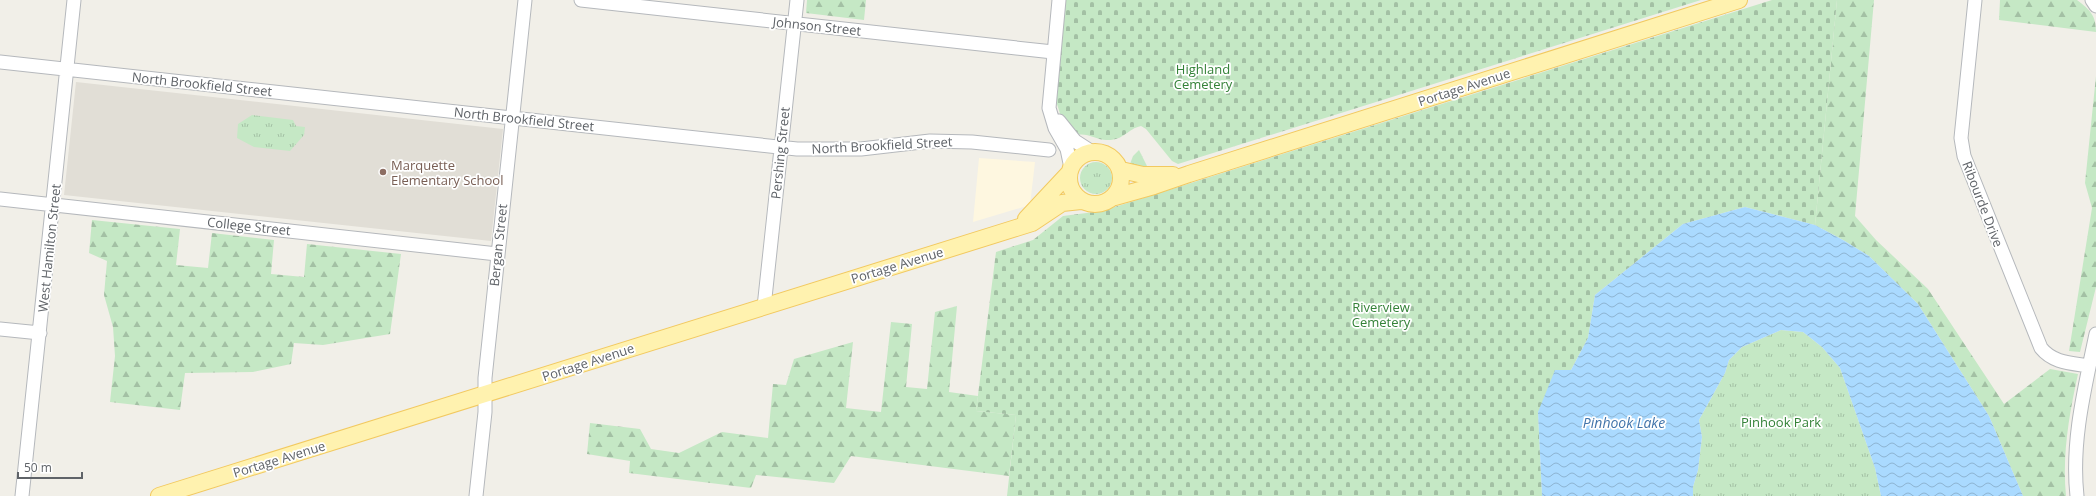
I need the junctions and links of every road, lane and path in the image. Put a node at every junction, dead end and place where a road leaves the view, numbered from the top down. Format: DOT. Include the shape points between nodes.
graph roads {
  1 [pos="74,0"];
  2 [pos="525,0"];
  3 [pos="581,0"];
  4 [pos="796,0"];
  5 [pos="1059,0"];
  6 [pos="1739,0"];
  7 [pos="1975,0"];
  8 [pos="2092,0"];
  9 [pos="2096,6"];
  10 [pos="794,23"];
  11 [pos="1053,52"];
  12 [pos="0,62"];
  13 [pos="67,69"];
  14 [pos="1051,86"];
  15 [pos="512,118"];
  16 [pos="781,147"];
  17 [pos="1049,150"];
  18 [pos="1092,152"];
  19 [pos="1121,170"];
  20 [pos="1070,171"];
  21 [pos="1189,174"];
  22 [pos="1115,197"];
  23 [pos="0,199"];
  24 [pos="1081,201"];
  25 [pos="53,205"];
  26 [pos="1016,228"];
  27 [pos="497,254"];
  28 [pos="764,306"];
  29 [pos="0,329"];
  30 [pos="40,333"];
  31 [pos="2096,334"];
  32 [pos="2089,366"];
  33 [pos="485,395"];
  34 [pos="22,496"];
  35 [pos="159,496"];
  36 [pos="476,496"];
  37 [pos="2076,496"];
  1 -- 13 [label="street, West Hamilton Street"];
  2 -- 15 [label="street, Bergan Street"];
  3 -- 10 [label="street, Johnson Street"];
  4 -- 10 [label="street, Pershing Street"];
  5 -- 11 [label="street"];
  6 -- 21 [label="main road, Portage Avenue"];
  7 -- 32 [label="street, Ribourde Drive" via="1961,138 1964,156 2041,348 2046,354 2060,361"];
  8 -- 9 [label="street"];
  10 -- 11 [label="street, Johnson Street"];
  10 -- 16 [label="street, Pershing Street"];
  11 -- 14 [label="street"];
  12 -- 13 [label="street, North Brookfield Street"];
  13 -- 15 [label="street, North Brookfield Street"];
  13 -- 25 [label="street, West Hamilton Street"];
  14 -- 18 [label="street" via="1053,105 1059,122 1075,140"];
  14 -- 20 [label="street" via="1049,108 1055,128 1067,149"];
  15 -- 16 [label="street, North Brookfield Street"];
  15 -- 27 [label="street, Bergan Street"];
  16 -- 17 [label="street, North Brookfield Street" via="840,150 942,141"];
  16 -- 28 [label="street, Pershing Street"];
  18 -- 19 [label="main road" via="1109,156"];
  18 -- 20 [label="main road" via="1079,157"];
  19 -- 21 [label="main road, Portage Avenue" via="1143,175"];
  19 -- 22 [label="main road" via="1120,190"];
  20 -- 24 [label="main road" via="1073,191"];
  20 -- 26 [label="main road, Portage Avenue"];
  21 -- 22 [label="main road, Portage Avenue"];
  22 -- 24 [label="main road" via="1095,204"];
  23 -- 25 [label="street, College Street"];
  24 -- 26 [label="main road, Portage Avenue" via="1062,203 1036,221"];
  25 -- 27 [label="street, College Street"];
  25 -- 30 [label="street, West Hamilton Street"];
  26 -- 28 [label="main road, Portage Avenue"];
  27 -- 33 [label="street, Bergan Street"];
  28 -- 33 [label="main road, Portage Avenue"];
  29 -- 30 [label="street"];
  30 -- 34 [label="street, West Hamilton Street"];
  31 -- 32 [label="street"];
  32 -- 37 [label="street" via="2076,443"];
  33 -- 35 [label="main road, Portage Avenue"];
  33 -- 36 [label="street, Bergan Street"];
}
